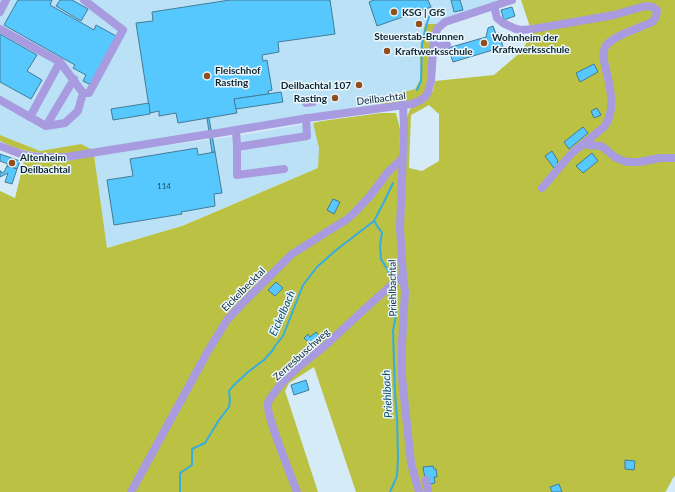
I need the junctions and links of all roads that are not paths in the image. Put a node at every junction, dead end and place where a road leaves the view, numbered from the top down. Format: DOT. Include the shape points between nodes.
graph roads {
  1 [pos="6,0"];
  2 [pos="84,0"];
  3 [pos="512,0"];
  4 [pos="494,6"];
  5 [pos="0,12"];
  6 [pos="0,29"];
  7 [pos="447,45"];
  8 [pos="433,47"];
  9 [pos="60,62"];
  10 [pos="74,79"];
  11 [pos="83,93"];
  12 [pos="0,100"];
  13 [pos="402,105"];
  14 [pos="30,118"];
  15 [pos="306,118"];
  16 [pos="46,126"];
  17 [pos="236,130"];
  18 [pos="589,140"];
  19 [pos="0,146"];
  20 [pos="237,147"];
  21 [pos="675,158"];
  22 [pos="402,159"];
  23 [pos="284,168"];
  24 [pos="542,188"];
  25 [pos="403,275"];
  26 [pos="426,480"];
  27 [pos="131,492"];
  28 [pos="297,492"];
  29 [pos="419,492"];
  30 [pos="428,492"];
  1 -- 5 [label="street"];
  2 -- 11 [label="street" via="123,30 89,93"];
  3 -- 4 [label="street, Deilbachtal"];
  4 -- 8 [label="street, Deilbachtal" via="443,23 435,33"];
  4 -- 18 [label="street" via="500,21 521,30 614,15 645,6 657,10 652,22 614,39 606,46 603,56 610,87 610,113 604,127"];
  6 -- 9 [label="street"];
  7 -- 8 [label="street"];
  8 -- 13 [label="street, Deilbachtal" via="431,81 426,96 412,104"];
  9 -- 10 [label="street"];
  9 -- 14 [label="street"];
  10 -- 11 [label="street"];
  10 -- 16 [label="street"];
  11 -- 16 [label="street" via="78,111 65,123"];
  12 -- 14 [label="street"];
  13 -- 15 [label="street, Deilbachtal"];
  13 -- 22 [label="street, Priehlbachtal"];
  14 -- 16 [label="street"];
  15 -- 17 [label="street, Deilbachtal"];
  15 -- 20 [label="street" via="307,136"];
  17 -- 19 [label="street, Deilbachtal" via="60,157 20,154"];
  17 -- 20 [label="street"];
  18 -- 21 [label="street" via="588,145 603,147 621,161"];
  18 -- 24 [label="street" via="566,159"];
  20 -- 23 [label="street" via="237,175"];
  22 -- 25 [label="street, Priehlbachtal" via="400,228"];
  22 -- 27 [label="street, Eickelbecktal" via="353,214 292,254 227,320"];
  25 -- 28 [label="street, Zerresbuschweg" via="287,377 268,403 275,432"];
  25 -- 29 [label="street, Priehlbachtal" via="405,292 402,377 410,463"];
  26 -- 30 [label="street"];
}
